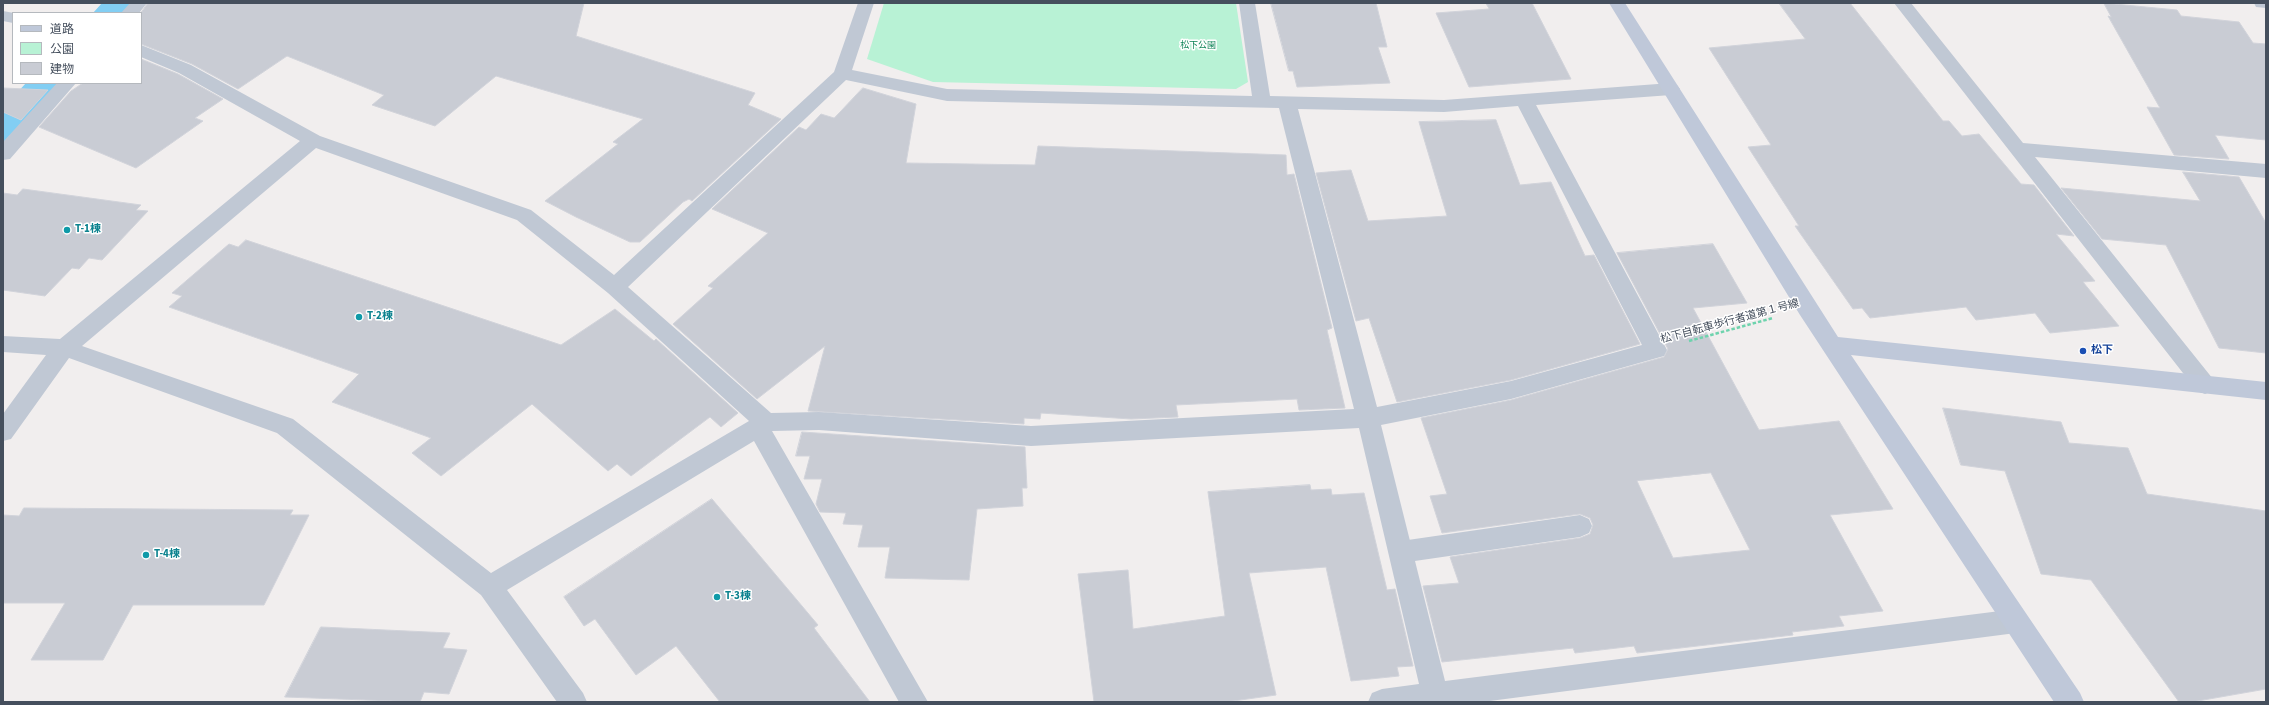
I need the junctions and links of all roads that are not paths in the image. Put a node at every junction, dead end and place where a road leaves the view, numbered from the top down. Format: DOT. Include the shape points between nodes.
graph roads {
  1 [pos="139,3"];
  2 [pos="866,3"];
  3 [pos="1247,3"];
  4 [pos="1617,3"];
  5 [pos="1902,3"];
  6 [pos="2262,3"];
  7 [pos="2266,3"];
  8 [pos="131,12"];
  9 [pos="142,50"];
  10 [pos="842,74"];
  11 [pos="66,84"];
  12 [pos="1671,89"];
  13 [pos="1524,100"];
  14 [pos="1262,101"];
  15 [pos="1286,102"];
  16 [pos="313,140"];
  17 [pos="6,148"];
  18 [pos="2019,149"];
  19 [pos="2266,171"];
  20 [pos="615,287"];
  21 [pos="3,344"];
  22 [pos="1833,345"];
  23 [pos="64,348"];
  24 [pos="2205,385"];
  25 [pos="2266,391"];
  26 [pos="1368,418"];
  27 [pos="762,424"];
  28 [pos="3,432"];
  29 [pos="1580,526"];
  30 [pos="1401,552"];
  31 [pos="490,587"];
  32 [pos="2016,621"];
  33 [pos="1436,698"];
  34 [pos="573,702"];
  35 [pos="914,702"];
  36 [pos="1382,702"];
  37 [pos="2070,702"];
  1 -- 8 [label="street"];
  2 -- 10 [label="street"];
  3 -- 14 [label="street"];
  4 -- 12 [label="street"];
  5 -- 18 [label="street"];
  6 -- 7 [label="street"];
  9 -- 16 [label="street" via="185,69"];
  10 -- 14 [label="street" via="947,95"];
  10 -- 20 [label="street"];
  11 -- 17 [label="street"];
  12 -- 13 [label="street"];
  12 -- 22 [label="street"];
  13 -- 15 [label="street" via="1444,106"];
  13 -- 26 [label="street" via="1656,350 1511,390"];
  14 -- 15 [label="street"];
  15 -- 26 [label="street"];
  16 -- 20 [label="street" via="524,215"];
  16 -- 23 [label="street"];
  18 -- 19 [label="street"];
  18 -- 24 [label="street"];
  20 -- 27 [label="street"];
  21 -- 23 [label="street"];
  22 -- 24 [label="street"];
  22 -- 32 [label="street"];
  23 -- 28 [label="street"];
  23 -- 31 [label="street" via="285,426"];
  24 -- 25 [label="street"];
  26 -- 27 [label="street" via="1031,436 819,421"];
  26 -- 30 [label="street"];
  27 -- 31 [label="street"];
  27 -- 35 [label="street"];
  29 -- 30 [label="street"];
  30 -- 33 [label="street"];
  31 -- 34 [label="street"];
  32 -- 33 [label="street"];
  32 -- 37 [label="street"];
  33 -- 36 [label="street"];
}
